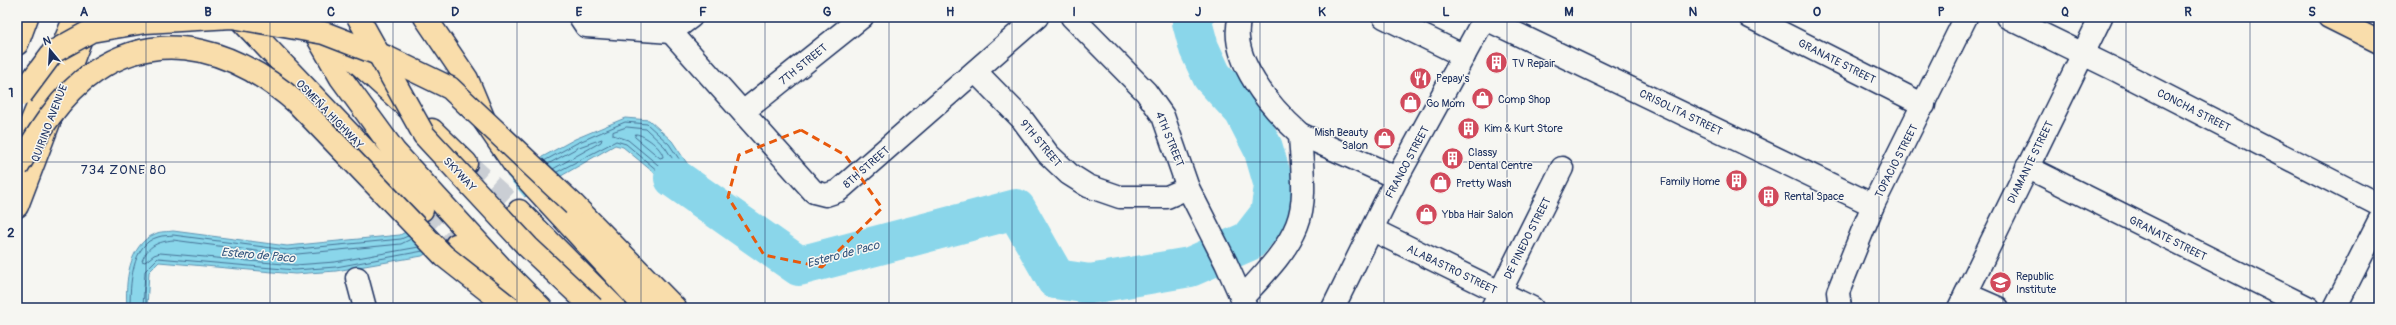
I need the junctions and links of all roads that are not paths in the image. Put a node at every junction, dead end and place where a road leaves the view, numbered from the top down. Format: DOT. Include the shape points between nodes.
graph roads {
  1 [pos="26,17"];
  2 [pos="238,17"];
  3 [pos="286,17"];
  4 [pos="307,17"];
  5 [pos="358,17"];
  6 [pos="425,17"];
  7 [pos="691,17"];
  8 [pos="862,17"];
  9 [pos="1037,17"];
  10 [pos="1072,17"];
  11 [pos="1240,17"];
  12 [pos="1384,17"];
  13 [pos="1750,17"];
  14 [pos="1966,17"];
  15 [pos="2007,17"];
  16 [pos="2101,17"];
  17 [pos="2329,17"];
  18 [pos="86,20"];
  19 [pos="1488,20"];
  20 [pos="583,21"];
  21 [pos="671,32"];
  22 [pos="262,42"];
  23 [pos="2379,42"];
  24 [pos="17,44"];
  25 [pos="2083,53"];
  26 [pos="1464,56"];
  27 [pos="976,72"];
  28 [pos="17,104"];
  29 [pos="1924,105"];
  30 [pos="744,112"];
  31 [pos="1300,134"];
  32 [pos="17,158"];
  33 [pos="466,163"];
  34 [pos="2028,167"];
  35 [pos="17,168"];
  36 [pos="1562,168"];
  37 [pos="1397,178"];
  38 [pos="1188,188"];
  39 [pos="1873,205"];
  40 [pos="2379,205"];
  41 [pos="17,206"];
  42 [pos="422,210"];
  43 [pos="519,211"];
  44 [pos="2379,221"];
  45 [pos="1373,230"];
  46 [pos="456,245"];
  47 [pos="358,278"];
  48 [pos="1496,300"];
  49 [pos="1963,301"];
  50 [pos="513,303"];
  51 [pos="1244,303"];
  52 [pos="365,308"];
  53 [pos="490,308"];
  54 [pos="541,308"];
  55 [pos="592,308"];
  56 [pos="615,308"];
  57 [pos="646,308"];
  58 [pos="675,308"];
  59 [pos="1333,308"];
  60 [pos="1532,308"];
  61 [pos="1840,308"];
  62 [pos="1998,308"];
  63 [pos="2309,308"];
  64 [pos="2335,308"];
  1 -- 24 [label="main road"];
  2 -- 22 [label="main road, OSMEÑA HIGHWAY"];
  3 -- 22 [label="main road"];
  4 -- 33 [label="main road"];
  4 -- 54 [label="main road" via="341,78 395,152"];
  5 -- 55 [label="main road, SKYWAY, bridge" via="424,135 528,247"];
  6 -- 57 [label="main road" via="467,79 485,122 516,168"];
  7 -- 21 [label="street"];
  8 -- 30 [label="street, 7TH STREET"];
  9 -- 27 [label="street, 8TH STREET"];
  10 -- 38 [label="street, 4TH STREET" via="1146,92 1163,116"];
  11 -- 31 [label="street" via="1239,45 1256,83 1280,116"];
  12 -- 26 [label="street"];
  13 -- 29 [label="street, GRANATE STREET"];
  14 -- 29 [label="street, TOPACIO STREET"];
  15 -- 25 [label="street, CONCHA STREET"];
  16 -- 25 [label="street, DIAMANTE STREET"];
  17 -- 23 [label="main road"];
  18 -- 32 [label="main road"];
  18 -- 41 [label="main road, QUIRINO AVENUE"];
  19 -- 26 [label="street, FRANCO STREET" via="1478,28"];
  19 -- 39 [label="street, CRISOLITA STREET"];
  20 -- 21 [label="street"];
  21 -- 30 [label="street, 8TH STREET"];
  22 -- 42 [label="main road, OSMEÑA HIGHWAY"];
  25 -- 34 [label="street, DIAMANTE STREET"];
  25 -- 40 [label="street, CONCHA STREET"];
  26 -- 37 [label="street, FRANCO STREET"];
  27 -- 30 [label="street, 8TH STREET" via="838,191 826,195 814,192"];
  27 -- 38 [label="street, 9TH STREET" via="1022,119 1048,154 1069,174 1088,186 1120,197 1168,197"];
  28 -- 58 [label="main road, bridge" via="21,94 54,52 91,31 145,22 232,17 324,33 386,57 450,88 518,150"];
  29 -- 39 [label="street, TOPACIO STREET"];
  31 -- 37 [label="street"];
  31 -- 51 [label="street" via="1302,176 1297,225"];
  34 -- 49 [label="street, DIAMANTE STREET"];
  34 -- 63 [label="street, GRANATE STREET"];
  35 -- 50 [label="main road, bridge" via="37,135 69,94 94,72 121,57 146,50 174,46 207,52 246,66 276,85 298,104 444,256"];
  36 -- 48 [label="street, DE PINEDO STREET"];
  37 -- 45 [label="street, FRANCO STREET"];
  38 -- 51 [label="street, 4TH STREET"];
  39 -- 61 [label="street, TOPACIO STREET" via="1838,292"];
  43 -- 56 [label="main road"];
  44 -- 64 [label="street"];
  45 -- 48 [label="street, ALABASTRO STREET"];
  45 -- 59 [label="street, FRANCO STREET"];
  46 -- 50 [label="main road"];
  47 -- 52 [label="street"];
  48 -- 60 [label="street, ALABASTRO STREET"];
  49 -- 62 [label="street"];
  50 -- 53 [label="street"];
}
